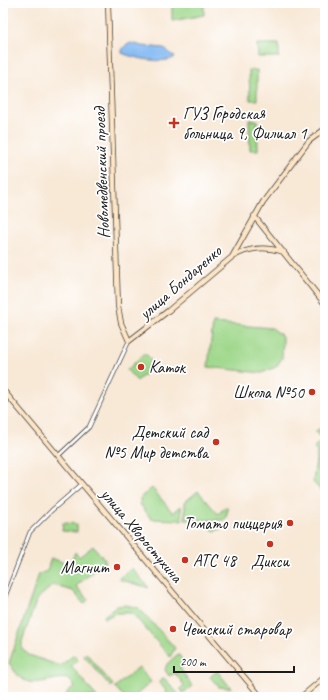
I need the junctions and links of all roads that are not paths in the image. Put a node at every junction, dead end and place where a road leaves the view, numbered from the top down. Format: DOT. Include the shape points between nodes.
graph roads {
  1 [pos="108,3"];
  2 [pos="325,129"];
  3 [pos="254,216"];
  4 [pos="284,252"];
  5 [pos="232,257"];
  6 [pos="325,304"];
  7 [pos="129,341"];
  8 [pos="3,390"];
  9 [pos="58,456"];
  10 [pos="82,484"];
  11 [pos="3,602"];
  12 [pos="325,677"];
  13 [pos="261,697"];
  14 [pos="301,697"];
  1 -- 7 [label="street, Новомедвенский проезд" via="118,306 121,323"];
  2 -- 3 [label="street, улица Бондаренко" via="309,141"];
  3 -- 4 [label="street"];
  3 -- 5 [label="street, улица Бондаренко"];
  4 -- 5 [label="street" via="256,248 243,250"];
  4 -- 6 [label="street"];
  5 -- 7 [label="street, улица Бондаренко"];
  7 -- 9 [label="street, улица Бондаренко" via="89,427"];
  8 -- 9 [label="street, улица Хворостухина"];
  9 -- 10 [label="street, улица Хворостухина"];
  10 -- 11 [label="street" via="30,532"];
  10 -- 13 [label="street, улица Хворостухина"];
  12 -- 14 [label="street"];
}
